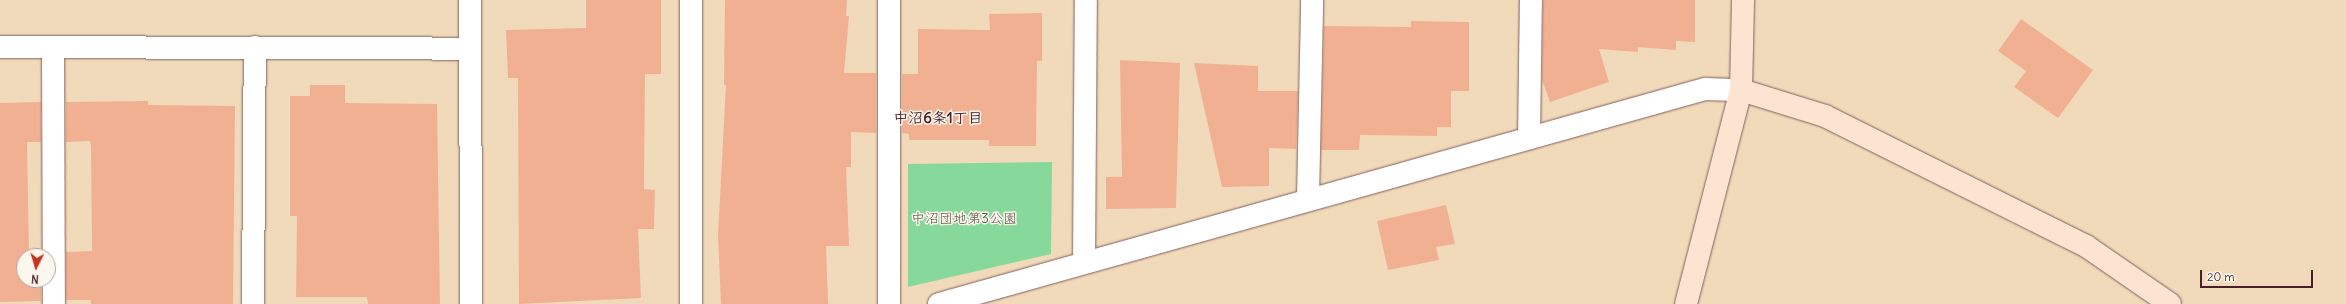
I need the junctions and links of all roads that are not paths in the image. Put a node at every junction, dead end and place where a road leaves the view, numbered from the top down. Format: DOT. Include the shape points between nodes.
graph roads {
  1 [pos="470,0"];
  2 [pos="691,0"];
  3 [pos="888,0"];
  4 [pos="1086,0"];
  5 [pos="1312,0"];
  6 [pos="1531,0"];
  7 [pos="1743,0"];
  8 [pos="0,47"];
  9 [pos="52,47"];
  10 [pos="255,48"];
  11 [pos="470,49"];
  12 [pos="1741,90"];
  13 [pos="1529,138"];
  14 [pos="1308,199"];
  15 [pos="1084,262"];
  16 [pos="54,304"];
  17 [pos="253,304"];
  18 [pos="471,304"];
  19 [pos="691,304"];
  20 [pos="889,304"];
  21 [pos="939,304"];
  22 [pos="1686,304"];
  23 [pos="2170,304"];
  1 -- 11 [label="street"];
  2 -- 19 [label="street"];
  3 -- 20 [label="street"];
  4 -- 15 [label="street"];
  5 -- 14 [label="street"];
  6 -- 13 [label="street"];
  7 -- 12 [label="street"];
  8 -- 9 [label="street"];
  9 -- 10 [label="street"];
  9 -- 16 [label="street"];
  10 -- 11 [label="street"];
  10 -- 17 [label="street"];
  11 -- 18 [label="street"];
  12 -- 13 [label="street" via="1705,89"];
  12 -- 22 [label="street"];
  12 -- 23 [label="street" via="1825,116 2086,246"];
  13 -- 14 [label="street"];
  14 -- 15 [label="street"];
  15 -- 21 [label="street"];
}
